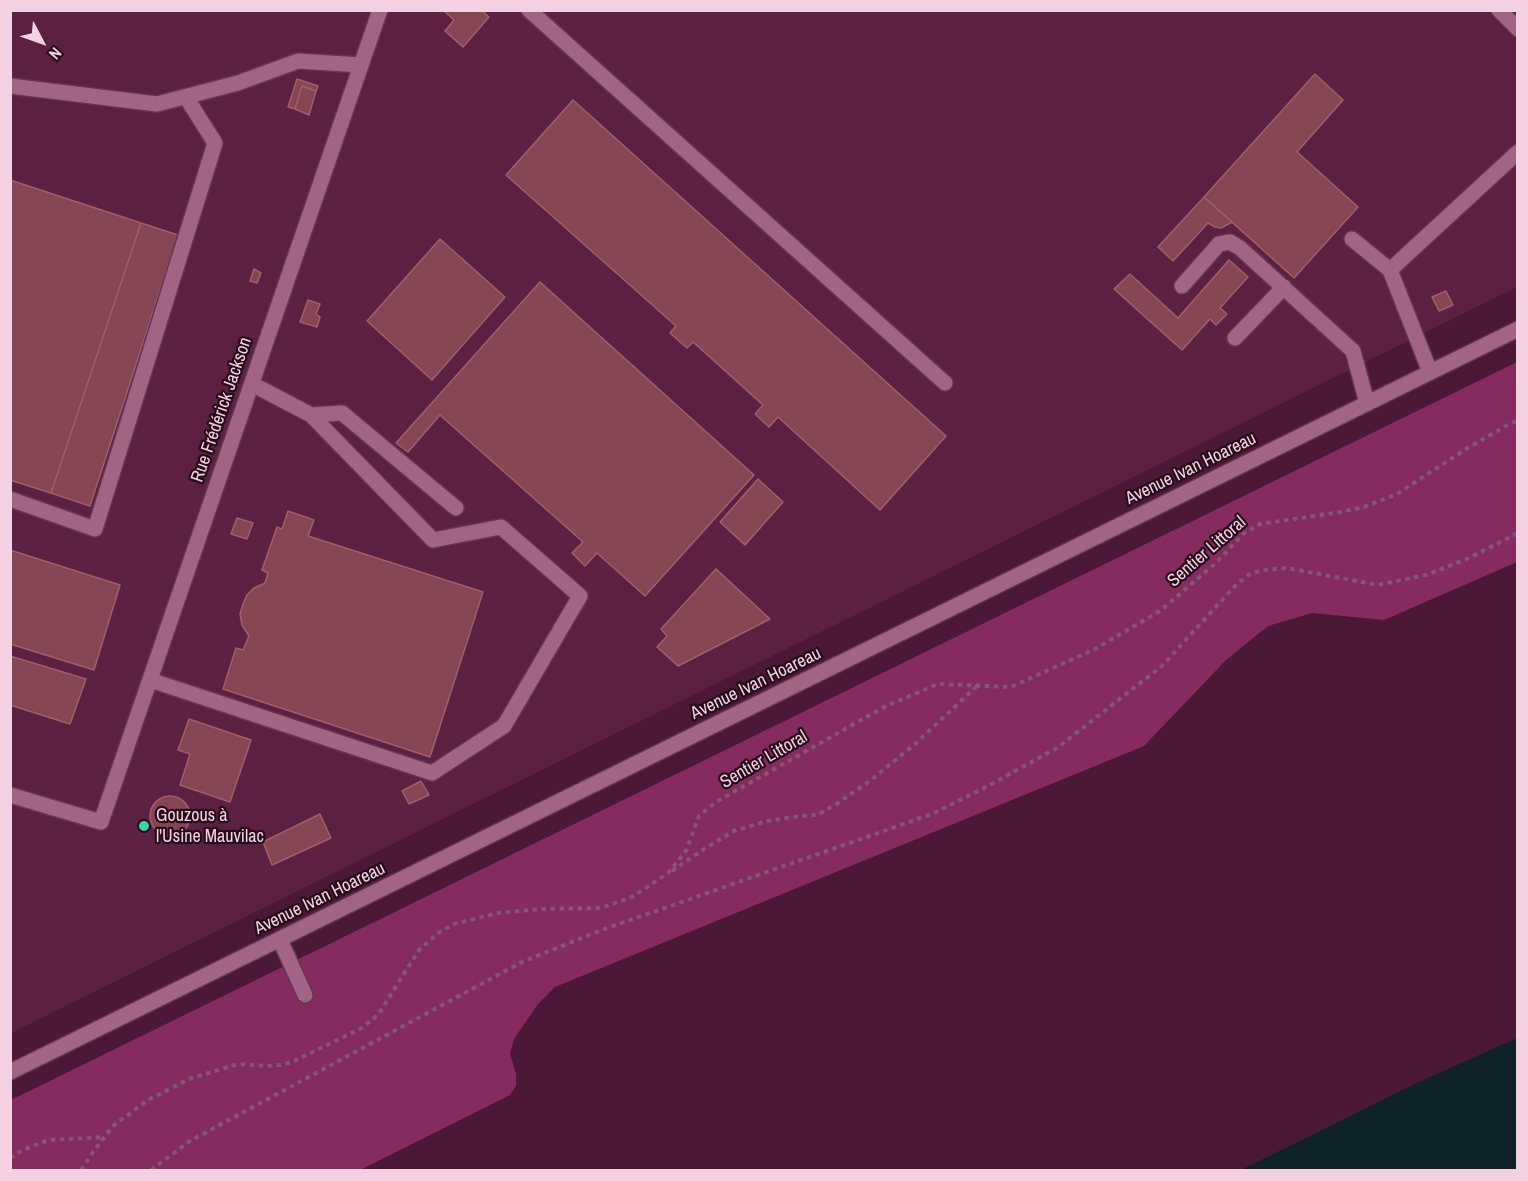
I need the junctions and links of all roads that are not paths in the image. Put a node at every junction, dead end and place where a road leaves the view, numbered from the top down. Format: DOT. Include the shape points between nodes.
graph roads {
  1 [pos="380,10"];
  2 [pos="529,10"];
  3 [pos="1498,10"];
  4 [pos="1518,28"];
  5 [pos="362,65"];
  6 [pos="10,86"];
  7 [pos="186,97"];
  8 [pos="1518,152"];
  9 [pos="1352,239"];
  10 [pos="1390,270"];
  11 [pos="1182,286"];
  12 [pos="1284,287"];
  13 [pos="1518,329"];
  14 [pos="1235,338"];
  15 [pos="1430,372"];
  16 [pos="945,383"];
  17 [pos="252,384"];
  18 [pos="1367,404"];
  19 [pos="310,415"];
  20 [pos="10,499"];
  21 [pos="456,508"];
  22 [pos="150,680"];
  23 [pos="10,795"];
  24 [pos="280,940"];
  25 [pos="305,995"];
  26 [pos="10,1072"];
  1 -- 5 [label="street, Rue Frédérick Jackson"];
  2 -- 16 [label="street"];
  3 -- 4 [label="street"];
  5 -- 7 [label="street" via="298,61"];
  5 -- 17 [label="street, Rue Frédérick Jackson"];
  6 -- 7 [label="street" via="157,104"];
  7 -- 20 [label="street" via="215,143 95,528"];
  8 -- 10 [label="street"];
  9 -- 10 [label="street"];
  10 -- 15 [label="street"];
  11 -- 12 [label="street" via="1219,244 1230,242"];
  12 -- 14 [label="street"];
  12 -- 18 [label="street" via="1353,351"];
  13 -- 15 [label="street, Avenue Ivan Hoareau"];
  15 -- 18 [label="street, Avenue Ivan Hoareau"];
  17 -- 19 [label="street"];
  17 -- 22 [label="street, Rue Frédérick Jackson"];
  18 -- 24 [label="street, Avenue Ivan Hoareau"];
  19 -- 21 [label="street" via="342,413"];
  19 -- 22 [label="street" via="434,540 501,527 580,596 504,726 432,773"];
  22 -- 23 [label="street, Rue Frédérick Jackson" via="101,822"];
  24 -- 25 [label="street"];
  24 -- 26 [label="street, Avenue Ivan Hoareau"];
}
